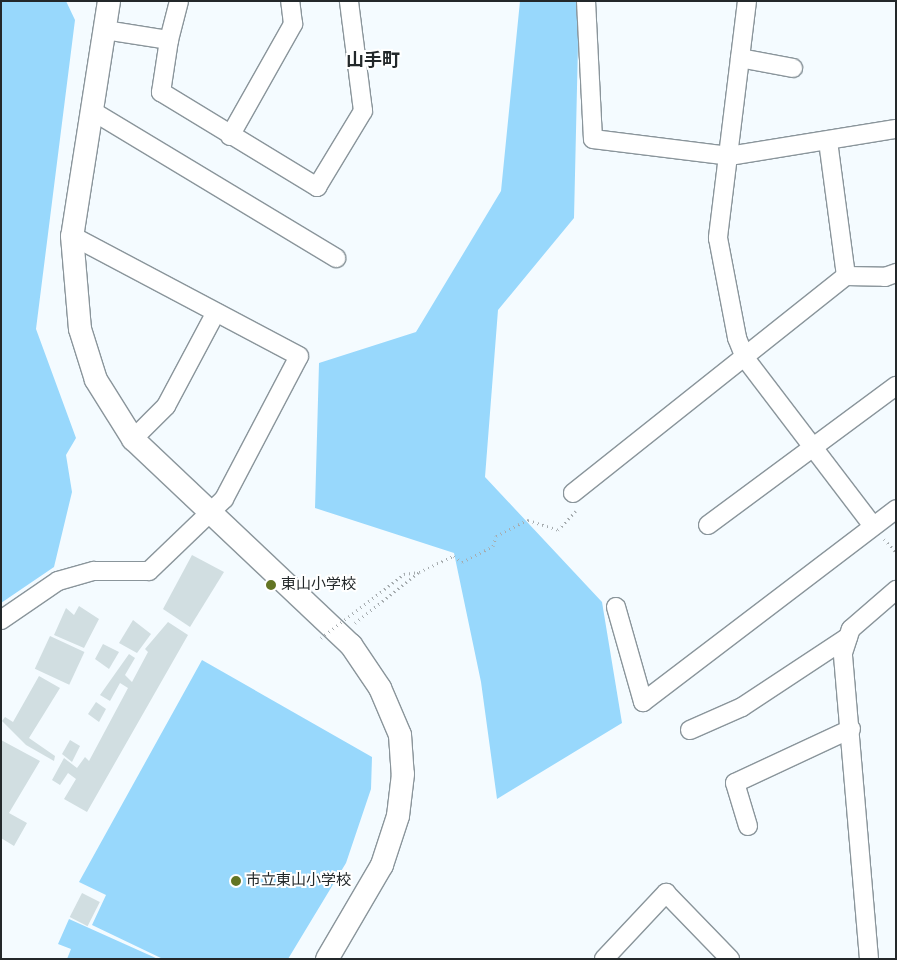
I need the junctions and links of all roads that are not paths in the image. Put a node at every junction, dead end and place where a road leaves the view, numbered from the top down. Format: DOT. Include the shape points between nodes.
graph roads {
  1 [pos="110,1"];
  2 [pos="179,1"];
  3 [pos="290,1"];
  4 [pos="349,1"];
  5 [pos="586,1"];
  6 [pos="747,1"];
  7 [pos="105,30"];
  8 [pos="169,40"];
  9 [pos="740,58"];
  10 [pos="792,68"];
  11 [pos="94,112"];
  12 [pos="896,129"];
  13 [pos="230,136"];
  14 [pos="828,141"];
  15 [pos="728,156"];
  16 [pos="72,236"];
  17 [pos="336,258"];
  18 [pos="896,273"];
  19 [pos="846,276"];
  20 [pos="216,312"];
  21 [pos="745,358"];
  22 [pos="896,386"];
  23 [pos="133,439"];
  24 [pos="815,448"];
  25 [pos="572,492"];
  26 [pos="896,509"];
  27 [pos="212,515"];
  28 [pos="708,525"];
  29 [pos="873,526"];
  30 [pos="896,590"];
  31 [pos="616,607"];
  32 [pos="1,620"];
  33 [pos="848,637"];
  34 [pos="851,729"];
  35 [pos="690,730"];
  36 [pos="748,826"];
  37 [pos="327,959"];
  38 [pos="604,959"];
  39 [pos="730,959"];
  40 [pos="869,959"];
  1 -- 7 [label="street"];
  2 -- 8 [label="street"];
  3 -- 13 [label="street" via="293,24"];
  4 -- 13 [label="street" via="364,111 317,187"];
  5 -- 15 [label="street" via="593,139"];
  6 -- 9 [label="street"];
  7 -- 8 [label="street"];
  7 -- 11 [label="street"];
  8 -- 13 [label="street" via="161,92"];
  9 -- 10 [label="street"];
  9 -- 15 [label="street"];
  11 -- 16 [label="street"];
  11 -- 17 [label="street"];
  12 -- 14 [label="street"];
  14 -- 15 [label="street"];
  14 -- 19 [label="street"];
  15 -- 21 [label="street" via="718,238"];
  16 -- 20 [label="street"];
  16 -- 23 [label="street" via="80,328 96,380"];
  18 -- 19 [label="street" via="885,278"];
  19 -- 21 [label="street"];
  20 -- 23 [label="street" via="166,406"];
  20 -- 27 [label="street" via="299,356"];
  21 -- 24 [label="street"];
  21 -- 25 [label="street"];
  22 -- 24 [label="street"];
  23 -- 27 [label="street"];
  24 -- 28 [label="street"];
  24 -- 29 [label="street"];
  26 -- 29 [label="street"];
  27 -- 32 [label="street" via="149,571 94,570 58,581"];
  27 -- 37 [label="street" via="351,645 380,688 400,735 403,774 398,816 382,864"];
  29 -- 31 [label="street" via="642,702"];
  30 -- 33 [label="street"];
  33 -- 34 [label="street" via="843,653"];
  33 -- 35 [label="street" via="742,707"];
  34 -- 36 [label="street" via="735,783"];
  34 -- 40 [label="street"];
  38 -- 39 [label="street" via="666,893"];
}
